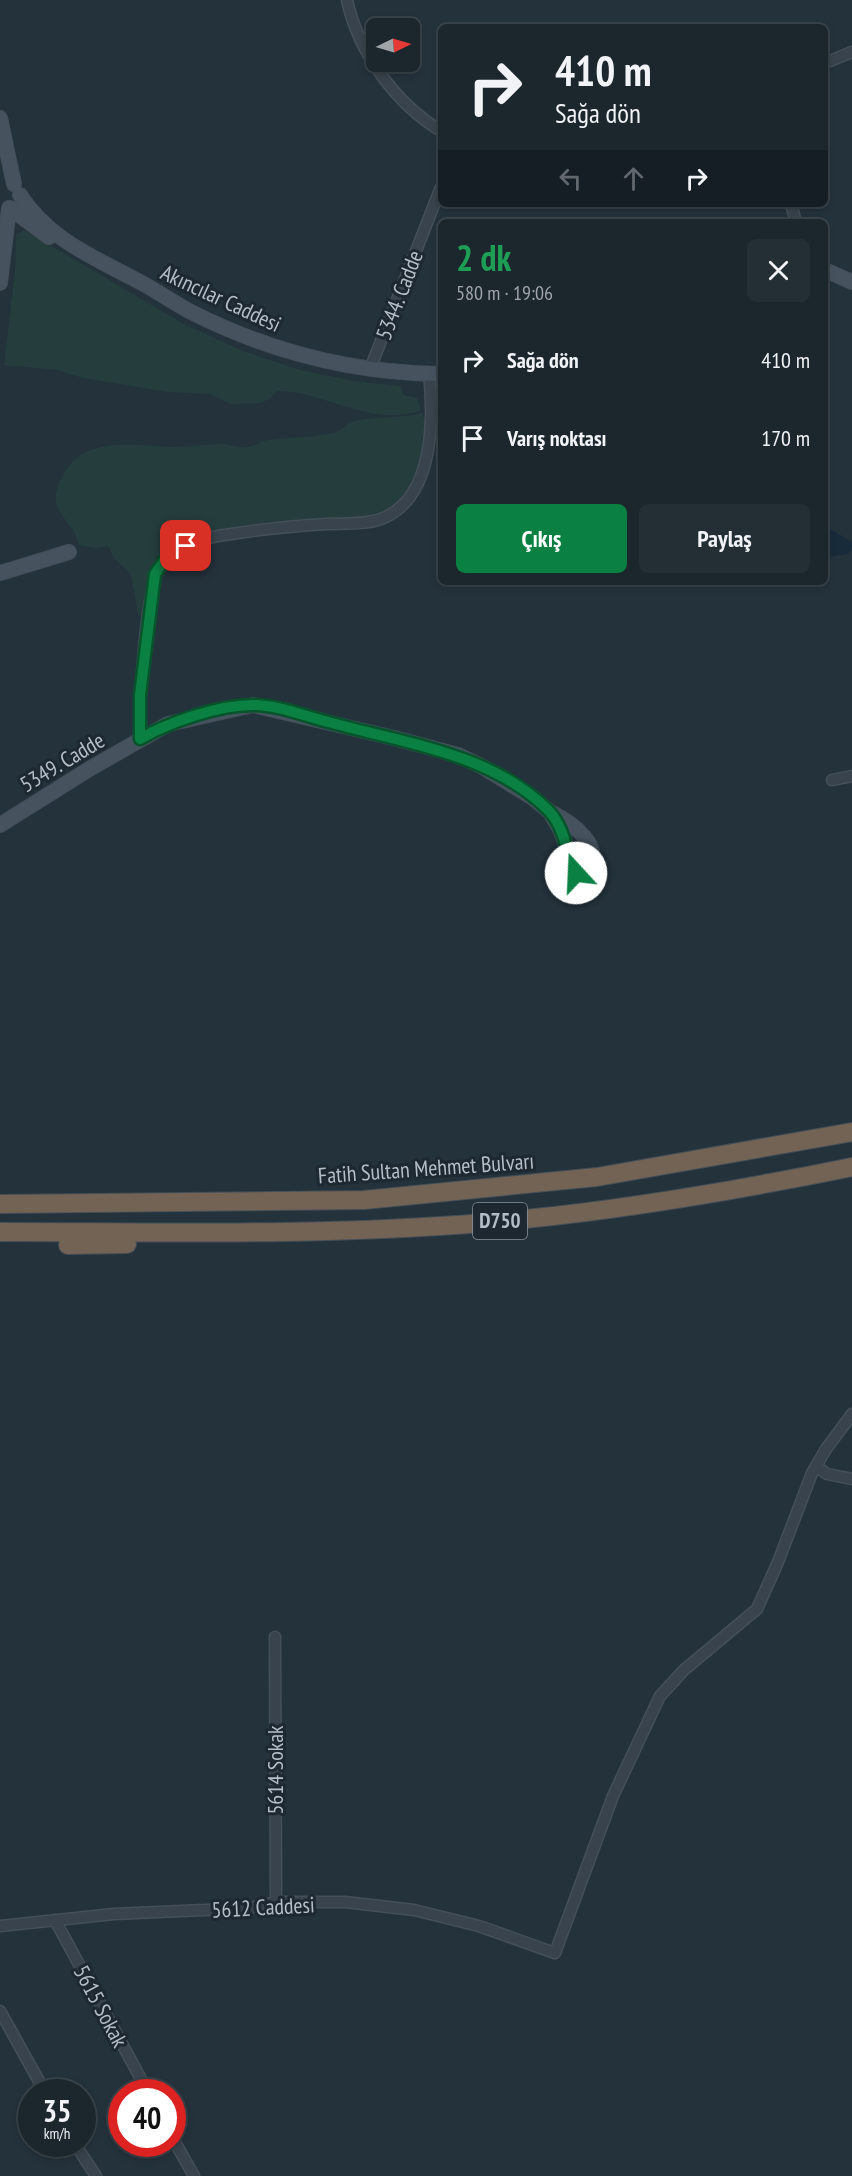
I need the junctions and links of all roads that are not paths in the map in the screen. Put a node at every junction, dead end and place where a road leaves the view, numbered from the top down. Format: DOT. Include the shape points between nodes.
graph roads {
  1 [pos="347,0"];
  2 [pos="852,52"];
  3 [pos="828,62"];
  4 [pos="0,118"];
  5 [pos="438,129"];
  6 [pos="11,188"];
  7 [pos="438,195"];
  8 [pos="4,208"];
  9 [pos="35,228"];
  10 [pos="6,233"];
  11 [pos="64,242"];
  12 [pos="828,271"];
  13 [pos="852,282"];
  14 [pos="0,284"];
  15 [pos="370,369"];
  16 [pos="435,374"];
  17 [pos="69,552"];
  18 [pos="0,573"];
  19 [pos="140,739"];
  20 [pos="852,776"];
  21 [pos="832,780"];
  22 [pos="550,812"];
  23 [pos="0,825"];
  24 [pos="852,1132"];
  25 [pos="852,1167"];
  26 [pos="0,1194"];
  27 [pos="190,1203"];
  28 [pos="0,1204"];
  29 [pos="0,1232"];
  30 [pos="190,1232"];
  31 [pos="0,1245"];
  32 [pos="852,1414"];
  33 [pos="816,1466"];
  34 [pos="852,1479"];
  35 [pos="275,1637"];
  36 [pos="276,1902"];
  37 [pos="55,1920"];
  38 [pos="0,1926"];
  39 [pos="0,2011"];
  40 [pos="38,2079"];
  41 [pos="141,2079"];
  42 [pos="84,2157"];
  43 [pos="183,2157"];
  44 [pos="96,2176"];
  45 [pos="194,2176"];
  1 -- 5 [label="street" via="362,41 386,80 415,113"];
  2 -- 3 [label="street"];
  4 -- 6 [label="street"];
  6 -- 8 [label="street" via="17,203"];
  6 -- 11 [label="street, Akıncılar Caddesi"];
  7 -- 15 [label="street, 5344. Cadde"];
  8 -- 9 [label="street, Akıncılar Caddesi"];
  8 -- 10 [label="street"];
  9 -- 10 [label="street"];
  9 -- 11 [label="street, Akıncılar Caddesi"];
  10 -- 14 [label="street"];
  11 -- 15 [label="street, Akıncılar Caddesi" via="248,338 304,356"];
  12 -- 13 [label="street"];
  15 -- 16 [label="street, Akıncılar Caddesi"];
  16 -- 19 [label="street" via="427,456 407,499 390,514 374,521 208,538 175,551 160,565 152,587"];
  17 -- 18 [label="street"];
  19 -- 22 [label="street, 5349. Cadde" via="187,718 240,707 267,707 458,755"];
  19 -- 23 [label="street, 5349. Cadde"];
  20 -- 21 [label="street"];
  24 -- 27 [label="highway, Fatih Sultan Mehmet Bulvarı" via="597,1178 364,1200"];
  25 -- 30 [label="highway, D750" via="754,1187 526,1220 339,1232"];
  26 -- 27 [label="highway" via="153,1193"];
  27 -- 28 [label="highway, Fatih Sultan Mehmet Bulvarı"];
  29 -- 30 [label="highway, D750"];
  30 -- 31 [label="highway" via="154,1243"];
  32 -- 33 [label="street"];
  33 -- 34 [label="street" via="827,1474"];
  33 -- 36 [label="street, 5612 Caddesi" via="757,1609 684,1670 660,1696 613,1796 555,1953 479,1926 414,1910 345,1902"];
  35 -- 36 [label="street, 5614 Sokak"];
  36 -- 37 [label="street, 5612 Caddesi" via="226,1910 169,1910"];
  37 -- 38 [label="street, 5612 Caddesi"];
  37 -- 41 [label="street, 5615 Sokak"];
  39 -- 40 [label="street"];
  42 -- 44 [label="street"];
  43 -- 45 [label="street"];
}
